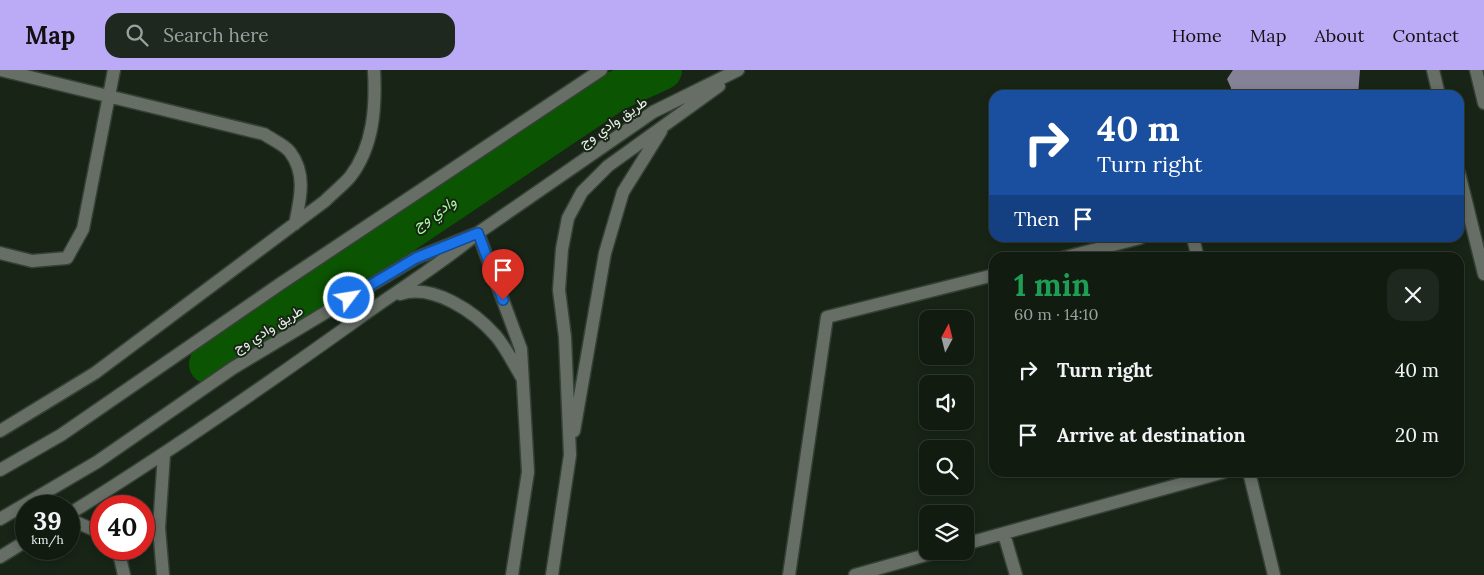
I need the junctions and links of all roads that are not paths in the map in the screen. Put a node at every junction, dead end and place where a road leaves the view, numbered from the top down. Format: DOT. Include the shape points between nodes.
graph roads {
  1 [pos="1,70"];
  2 [pos="114,70"];
  3 [pos="374,70"];
  4 [pos="601,70"];
  5 [pos="739,70"];
  6 [pos="1433,70"];
  7 [pos="1476,70"];
  8 [pos="1438,90"];
  9 [pos="110,95"];
  10 [pos="1484,103"];
  11 [pos="664,126"];
  12 [pos="1464,193"];
  13 [pos="294,224"];
  14 [pos="478,233"];
  15 [pos="1124,242"];
  16 [pos="1085,252"];
  17 [pos="0,253"];
  18 [pos="1484,274"];
  19 [pos="989,276"];
  20 [pos="388,297"];
  21 [pos="523,380"];
  22 [pos="0,431"];
  23 [pos="164,454"];
  24 [pos="570,455"];
  25 [pos="0,470"];
  26 [pos="1206,477"];
  27 [pos="1250,477"];
  28 [pos="80,507"];
  29 [pos="0,519"];
  30 [pos="1004,534"];
  31 [pos="974,542"];
  32 [pos="15,548"];
  33 [pos="0,557"];
  34 [pos="919,557"];
  35 [pos="121,560"];
  36 [pos="124,575"];
  37 [pos="163,575"];
  38 [pos="512,575"];
  39 [pos="552,575"];
  40 [pos="789,575"];
  41 [pos="855,575"];
  42 [pos="1016,575"];
  43 [pos="1274,575"];
  1 -- 9 [label="street"];
  2 -- 9 [label="street"];
  3 -- 13 [label="street" via="376,106 368,145 351,176"];
  4 -- 25 [label="street, طريق وادي وج" via="61,435"];
  5 -- 11 [label="street"];
  5 -- 14 [label="street, طريق وادي وج" via="653,112"];
  6 -- 8 [label="street"];
  7 -- 10 [label="street"];
  9 -- 13 [label="street" via="264,134 290,151 302,178"];
  9 -- 17 [label="street" via="82,229 67,258 32,261"];
  11 -- 24 [label="street" via="623,192 605,253"];
  11 -- 24 [label="street" via="608,166 582,192 568,218 559,290"];
  12 -- 18 [label="street"];
  13 -- 22 [label="street" via="95,373"];
  14 -- 20 [label="street" via="445,260"];
  14 -- 21 [label="street" via="521,350"];
  14 -- 29 [label="street, طريق وادي وج" via="416,258 233,368 97,462"];
  15 -- 16 [label="street"];
  19 -- 40 [label="street" via="827,317"];
  20 -- 21 [label="street" via="412,290 442,297 477,318 496,336"];
  20 -- 23 [label="street"];
  21 -- 38 [label="street" via="528,472"];
  23 -- 28 [label="street"];
  23 -- 37 [label="street" via="159,528"];
  24 -- 39 [label="street"];
  26 -- 30 [label="street"];
  27 -- 43 [label="street"];
  30 -- 31 [label="street"];
  30 -- 42 [label="street"];
  32 -- 33 [label="street"];
  34 -- 41 [label="street"];
  35 -- 36 [label="street"];
}
